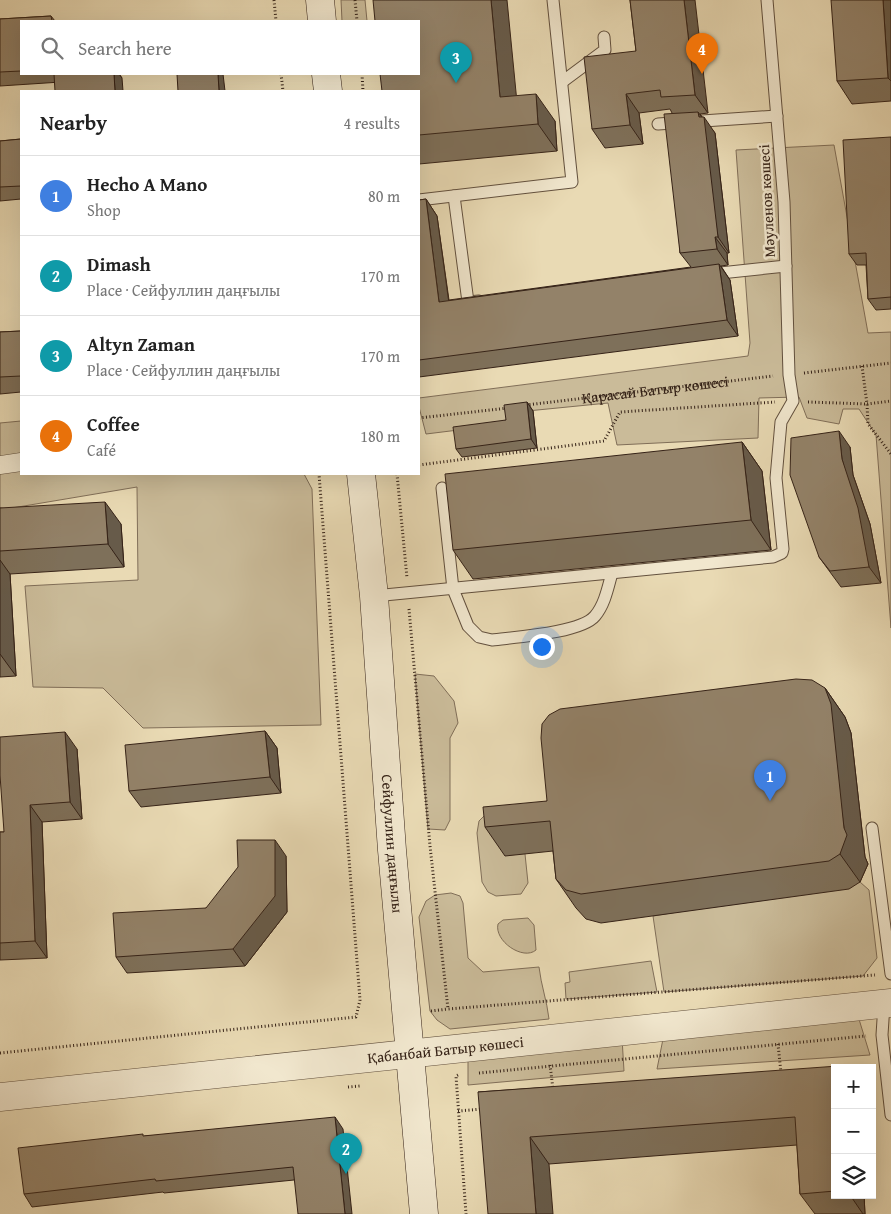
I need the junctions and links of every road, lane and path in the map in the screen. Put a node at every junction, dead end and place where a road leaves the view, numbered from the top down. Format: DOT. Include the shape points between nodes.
graph roads {
  1 [pos="274,0"];
  2 [pos="320,0"];
  3 [pos="355,0"];
  4 [pos="553,0"];
  5 [pos="767,0"];
  6 [pos="276,20"];
  7 [pos="322,20"];
  8 [pos="357,20"];
  9 [pos="604,37"];
  10 [pos="281,75"];
  11 [pos="326,75"];
  12 [pos="362,75"];
  13 [pos="562,82"];
  14 [pos="283,90"];
  15 [pos="328,90"];
  16 [pos="363,90"];
  17 [pos="777,116"];
  18 [pos="658,124"];
  19 [pos="454,196"];
  20 [pos="420,200"];
  21 [pos="786,266"];
  22 [pos="702,275"];
  23 [pos="488,300"];
  24 [pos="891,363"];
  25 [pos="862,366"];
  26 [pos="790,374"];
  27 [pos="793,401"];
  28 [pos="891,401"];
  29 [pos="867,404"];
  30 [pos="420,418"];
  31 [pos="891,454"];
  32 [pos="20,462"];
  33 [pos="0,464"];
  34 [pos="420,465"];
  35 [pos="319,475"];
  36 [pos="360,475"];
  37 [pos="397,475"];
  38 [pos="442,488"];
  39 [pos="612,573"];
  40 [pos="453,589"];
  41 [pos="408,594"];
  42 [pos="374,596"];
  43 [pos="872,828"];
  44 [pos="891,974"];
  45 [pos="887,1004"];
  46 [pos="448,1009"];
  47 [pos="430,1011"];
  48 [pos="775,1015"];
  49 [pos="882,1035"];
  50 [pos="547,1039"];
  51 [pos="778,1044"];
  52 [pos="0,1053"];
  53 [pos="410,1053"];
  54 [pos="550,1066"];
  55 [pos="475,1074"];
  56 [pos="465,1075"];
  57 [pos="782,1081"];
  58 [pos="553,1093"];
  59 [pos="0,1097"];
  60 [pos="487,1108"];
  61 [pos="458,1111"];
  62 [pos="891,1114"];
  63 [pos="424,1214"];
  64 [pos="466,1214"];
  1 -- 6 [label="path"];
  2 -- 7 [label="street"];
  3 -- 8 [label="path"];
  4 -- 13 [label="lane"];
  5 -- 17 [label="lane, Мәуленов көшесі"];
  9 -- 13 [label="lane" via="605,50"];
  10 -- 14 [label="path"];
  11 -- 15 [label="street"];
  12 -- 16 [label="path"];
  13 -- 19 [label="lane" via="572,182"];
  17 -- 18 [label="lane"];
  17 -- 21 [label="lane, Мәуленов көшесі"];
  19 -- 20 [label="lane"];
  19 -- 23 [label="lane" via="468,302"];
  21 -- 22 [label="lane"];
  21 -- 26 [label="lane, Мәуленов көшесі"];
  24 -- 25 [label="path, Қарасай Батыр көшесі"];
  25 -- 26 [label="path, Қарасай Батыр көшесі"];
  25 -- 29 [label="path"];
  26 -- 27 [label="lane, Мәуленов көшесі"];
  26 -- 30 [label="path, Қарасай Батыр көшесі"];
  27 -- 29 [label="path"];
  27 -- 34 [label="path" via="620,412 604,441"];
  27 -- 39 [label="lane" via="781,422 785,438 776,478 782,553 778,556"];
  28 -- 29 [label="path"];
  29 -- 31 [label="path" via="868,424"];
  32 -- 33 [label="street"];
  35 -- 52 [label="path" via="360,1000 356,1017"];
  36 -- 42 [label="street, Сейфуллин даңғылы"];
  37 -- 41 [label="path"];
  38 -- 40 [label="lane"];
  39 -- 40 [label="lane"];
  39 -- 40 [label="lane" via="605,599 589,621 572,629 492,640 479,637 468,626"];
  40 -- 41 [label="lane"];
  41 -- 42 [label="lane"];
  41 -- 46 [label="path"];
  42 -- 53 [label="street, Сейфуллин даңғылы"];
  43 -- 44 [label="lane"];
  44 -- 46 [label="path"];
  45 -- 48 [label="street, Қабанбай Батыр көшесі"];
  45 -- 49 [label="lane"];
  46 -- 47 [label="path"];
  48 -- 50 [label="street, Қабанбай Батыр көшесі"];
  48 -- 51 [label="path"];
  49 -- 51 [label="path"];
  49 -- 62 [label="lane"];
  50 -- 53 [label="street, Қабанбай Батыр көшесі"];
  50 -- 54 [label="path"];
  51 -- 54 [label="path"];
  51 -- 57 [label="path"];
  53 -- 59 [label="street, Қабанбай Батыр көшесі"];
  53 -- 63 [label="street, Сейфуллин даңғылы"];
  54 -- 55 [label="path"];
  54 -- 58 [label="path"];
  56 -- 61 [label="path" via="456,1076"];
  60 -- 61 [label="path"];
  61 -- 64 [label="path"];
}
